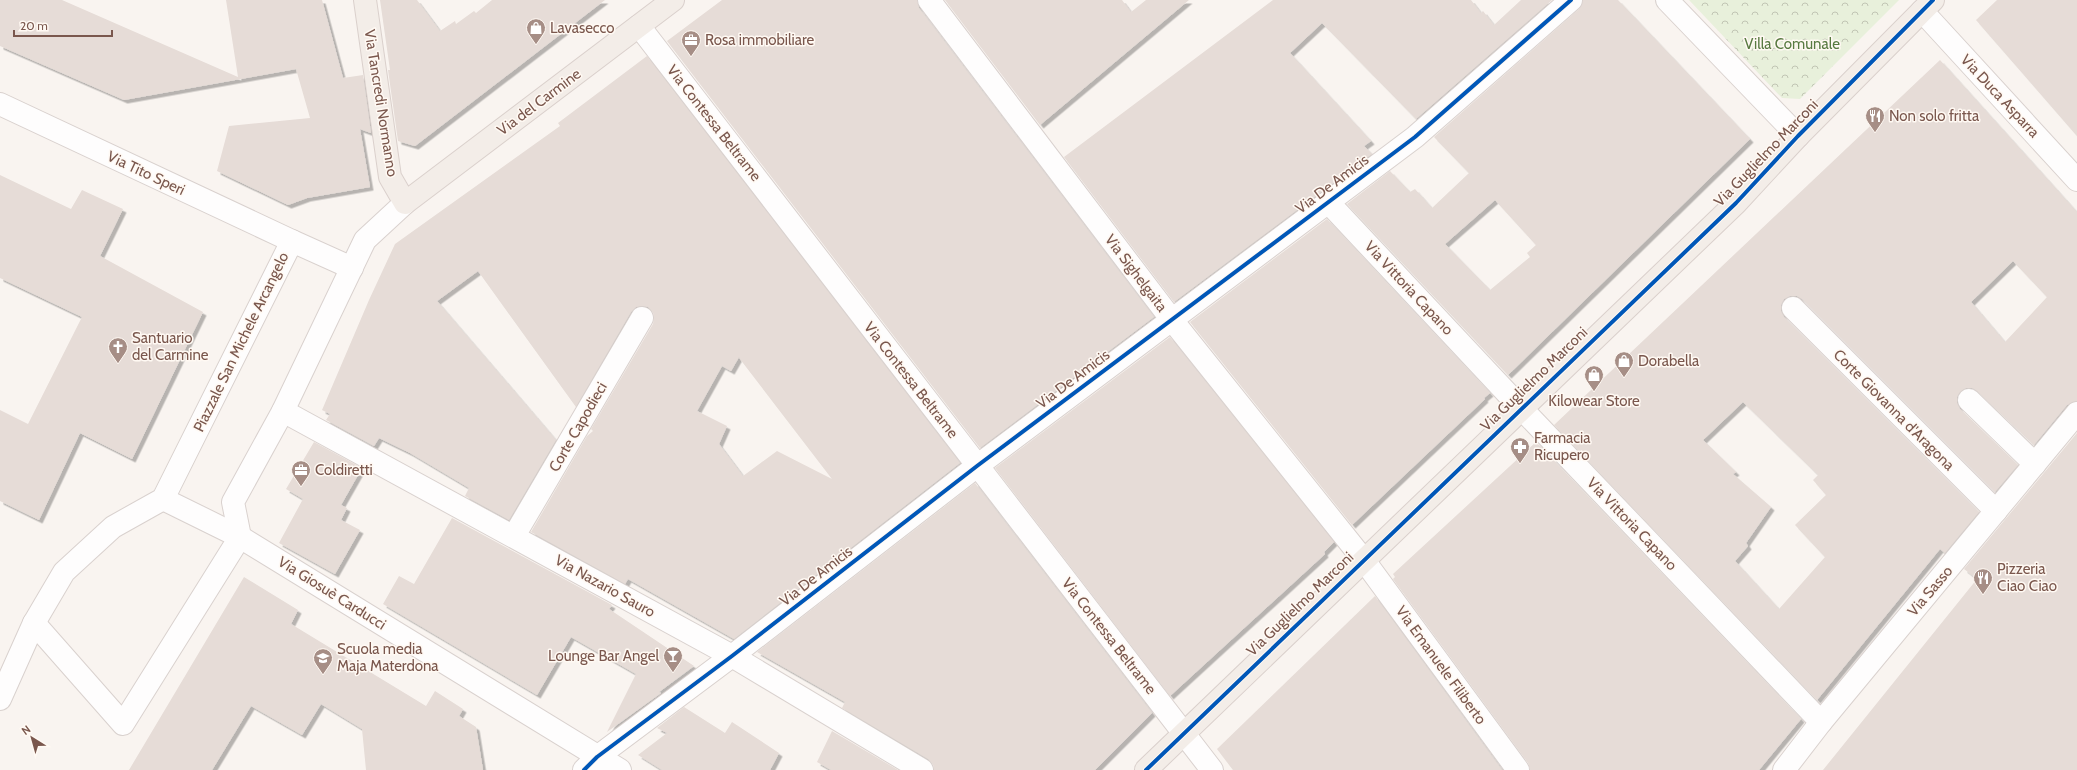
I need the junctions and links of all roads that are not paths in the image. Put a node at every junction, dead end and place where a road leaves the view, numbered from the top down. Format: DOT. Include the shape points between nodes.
graph roads {
  1 [pos="365,0"];
  2 [pos="673,0"];
  3 [pos="929,0"];
  4 [pos="1571,0"];
  5 [pos="1667,0"];
  6 [pos="1928,6"];
  7 [pos="639,26"];
  8 [pos="0,104"];
  9 [pos="1798,136"];
  10 [pos="2077,180"];
  11 [pos="1328,202"];
  12 [pos="405,203"];
  13 [pos="292,241"];
  14 [pos="352,268"];
  15 [pos="1793,308"];
  16 [pos="642,318"];
  17 [pos="1172,320"];
  18 [pos="1969,400"];
  19 [pos="1521,408"];
  20 [pos="283,411"];
  21 [pos="2077,413"];
  22 [pos="2034,464"];
  23 [pos="977,466"];
  24 [pos="163,499"];
  25 [pos="1996,511"];
  26 [pos="514,536"];
  27 [pos="240,537"];
  28 [pos="1363,560"];
  29 [pos="34,623"];
  30 [pos="732,656"];
  31 [pos="0,699"];
  32 [pos="1821,722"];
  33 [pos="1184,733"];
  34 [pos="591,764"];
  35 [pos="620,770"];
  36 [pos="922,770"];
  37 [pos="1146,770"];
  38 [pos="1212,770"];
  39 [pos="1518,770"];
  40 [pos="1784,770"];
  1 -- 12 [label="main road, Via Tancredi Normanno" via="390,177"];
  2 -- 7 [label="main road, Via del Carmine"];
  3 -- 17 [label="street, Via Sighelgaita"];
  4 -- 11 [label="street, Via De Amicis" via="1415,137"];
  5 -- 9 [label="street"];
  6 -- 9 [label="main road, Via Guglielmo Marconi"];
  6 -- 10 [label="street, Via Duca Asparra"];
  7 -- 12 [label="main road, Via del Carmine"];
  7 -- 23 [label="street, Via Contessa Beltrame"];
  8 -- 13 [label="street, Via Tito Speri"];
  9 -- 19 [label="main road, Via Guglielmo Marconi" via="1736,203"];
  11 -- 17 [label="street, Via De Amicis"];
  11 -- 19 [label="street, Via Vittoria Capano"];
  12 -- 14 [label="street" via="365,240"];
  13 -- 14 [label="street, Piazzale San Michele Arcangelo"];
  13 -- 24 [label="street, Piazzale San Michele Arcangelo"];
  14 -- 20 [label="street"];
  15 -- 25 [label="street, Corte Giovanna d'Aragona"];
  16 -- 26 [label="street, Corte Capodieci"];
  17 -- 23 [label="street, Via De Amicis"];
  17 -- 28 [label="street, Via Sighelgaita"];
  18 -- 22 [label="street"];
  19 -- 28 [label="main road, Via Guglielmo Marconi"];
  19 -- 32 [label="street, Via Vittoria Capano"];
  20 -- 26 [label="street, Via Nazario Sauro"];
  20 -- 27 [label="street" via="233,502"];
  21 -- 22 [label="street, Via Sasso"];
  22 -- 25 [label="street, Via Sasso"];
  23 -- 30 [label="street, Via De Amicis"];
  23 -- 33 [label="street, Via Contessa Beltrame"];
  24 -- 27 [label="street, Via Giosuè Carducci"];
  24 -- 29 [label="street" via="113,527 64,572"];
  25 -- 32 [label="street, Via Sasso"];
  26 -- 30 [label="street, Via Nazario Sauro"];
  27 -- 29 [label="street" via="123,724"];
  27 -- 34 [label="street, Via Giosuè Carducci"];
  28 -- 33 [label="main road, Via Guglielmo Marconi"];
  28 -- 39 [label="street, Via Emanuele Filiberto"];
  29 -- 31 [label="street"];
  30 -- 34 [label="street, Via De Amicis"];
  30 -- 36 [label="street, Via Nazario Sauro"];
  32 -- 40 [label="street, Via Sasso"];
  33 -- 37 [label="main road, Via Guglielmo Marconi"];
  33 -- 38 [label="street, Via Contessa Beltrame"];
  34 -- 35 [label="street, Via Giosuè Carducci"];
}
